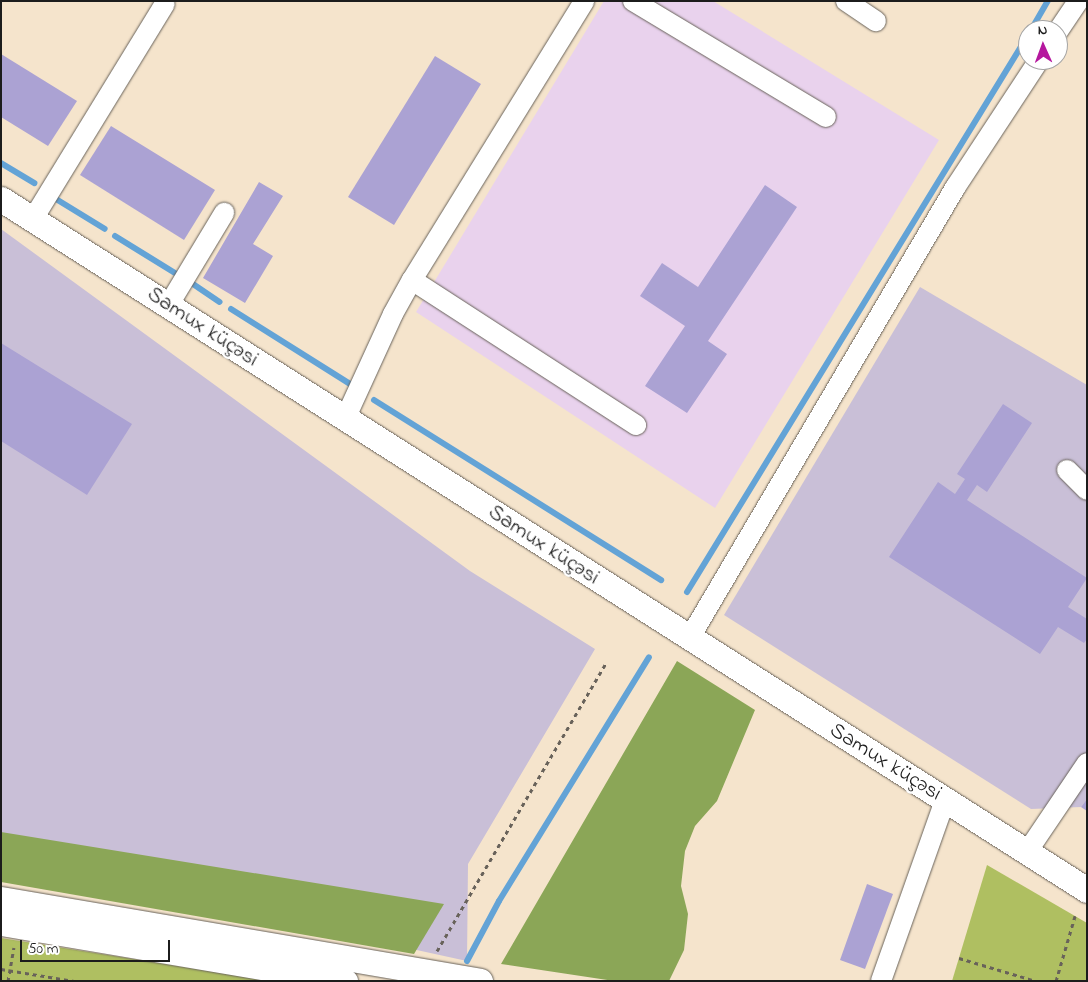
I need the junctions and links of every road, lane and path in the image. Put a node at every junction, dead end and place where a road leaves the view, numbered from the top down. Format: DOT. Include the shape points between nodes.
graph roads {
  1 [pos="584,1"];
  2 [pos="632,1"];
  3 [pos="846,1"];
  4 [pos="1078,1"];
  5 [pos="165,4"];
  6 [pos="1066,20"];
  7 [pos="876,21"];
  8 [pos="1032,70"];
  9 [pos="826,118"];
  10 [pos="1,199"];
  11 [pos="224,213"];
  12 [pos="33,219"];
  13 [pos="412,280"];
  14 [pos="168,306"];
  15 [pos="346,419"];
  16 [pos="636,425"];
  17 [pos="1067,470"];
  18 [pos="1087,490"];
  19 [pos="689,639"];
  20 [pos="606,663"];
  21 [pos="1087,762"];
  22 [pos="945,800"];
  23 [pos="1027,852"];
  24 [pos="1087,876"];
  25 [pos="1087,890"];
  26 [pos="1,899"];
  27 [pos="1075,916"];
  28 [pos="8,931"];
  29 [pos="959,958"];
  30 [pos="1,969"];
  31 [pos="9,970"];
  32 [pos="429,972"];
  33 [pos="8,981"];
  34 [pos="74,981"];
  35 [pos="346,981"];
  36 [pos="480,981"];
  37 [pos="880,981"];
  38 [pos="1036,981"];
  39 [pos="1056,981"];
  1 -- 13 [label="street"];
  2 -- 9 [label="street"];
  3 -- 7 [label="street"];
  4 -- 6 [label="street"];
  5 -- 12 [label="street"];
  8 -- 19 [label="street" via="954,188"];
  10 -- 12 [label="main road, Samux küçəsi"];
  11 -- 14 [label="street"];
  12 -- 14 [label="main road, Samux küçəsi"];
  13 -- 15 [label="street" via="393,314"];
  13 -- 16 [label="street"];
  14 -- 15 [label="main road, Samux küçəsi"];
  15 -- 19 [label="main road, Samux küçəsi"];
  17 -- 18 [label="street"];
  19 -- 22 [label="main road, Samux küçəsi"];
  20 -- 32 [label="path" via="450,923"];
  21 -- 23 [label="street"];
  22 -- 23 [label="main road, Samux küçəsi"];
  22 -- 37 [label="street"];
  23 -- 24 [label="street"];
  23 -- 25 [label="main road, Samux küçəsi"];
  26 -- 32 [label="main road"];
  27 -- 39 [label="path"];
  28 -- 31 [label="path"];
  28 -- 35 [label="main road"];
  29 -- 38 [label="path"];
  30 -- 31 [label="path"];
  31 -- 33 [label="path"];
  31 -- 34 [label="path"];
  32 -- 36 [label="main road"];
}
